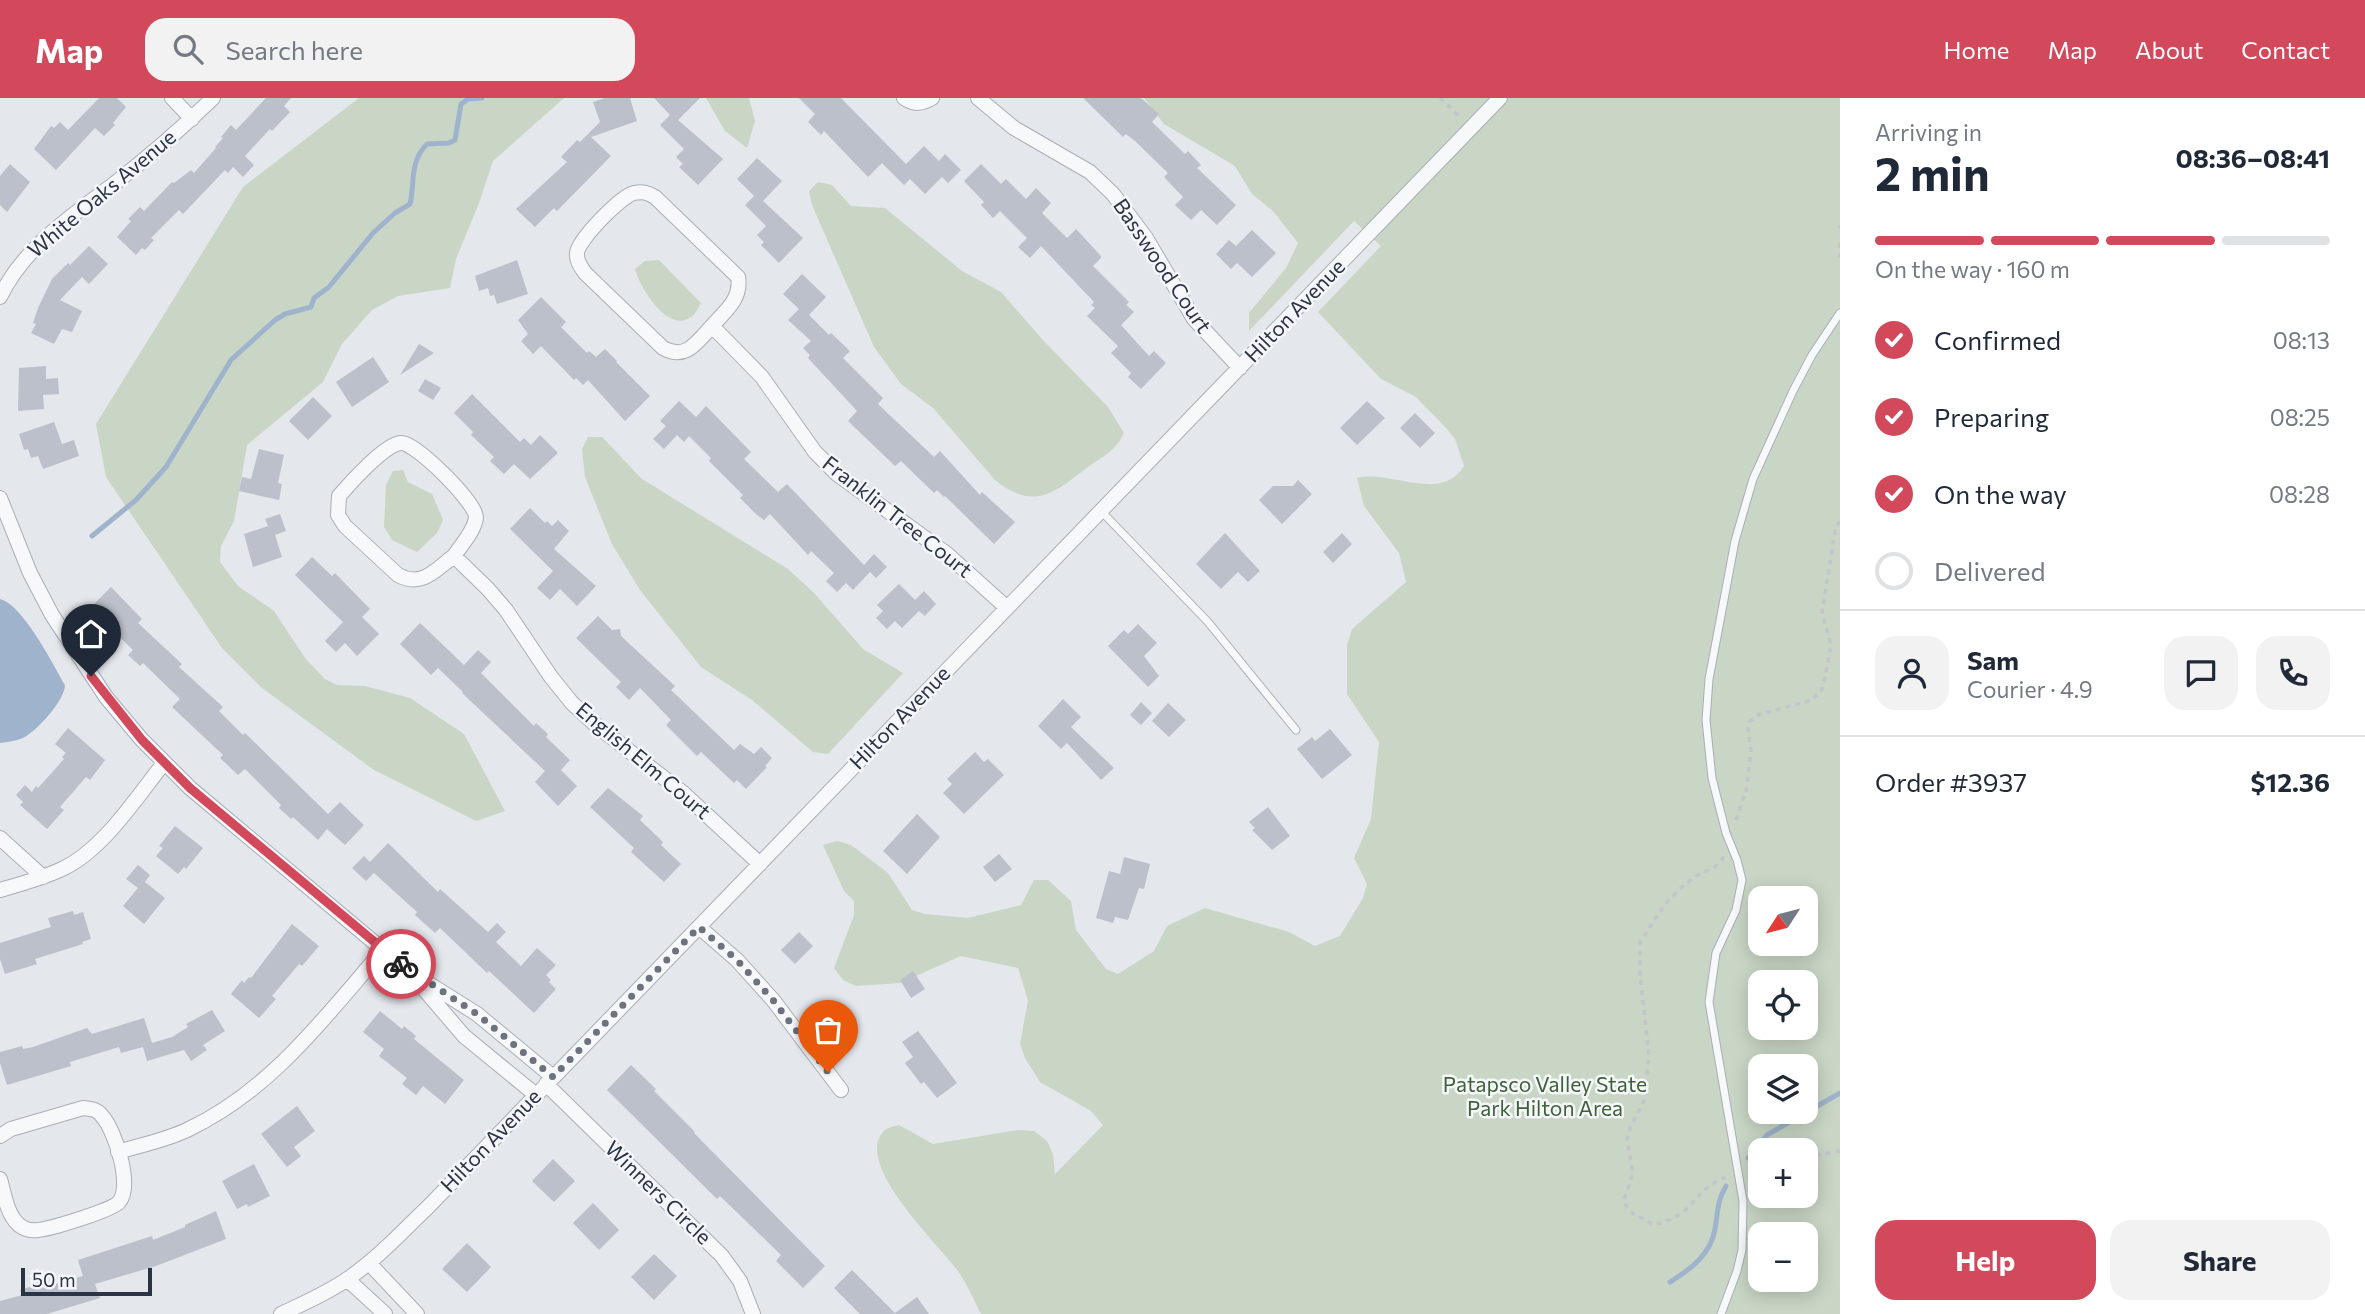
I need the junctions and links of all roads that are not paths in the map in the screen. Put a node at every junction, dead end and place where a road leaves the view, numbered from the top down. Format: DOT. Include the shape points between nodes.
graph roads {
  1 [pos="172,98"];
  2 [pos="213,98"];
  3 [pos="904,98"];
  4 [pos="932,98"];
  5 [pos="978,98"];
  6 [pos="1500,98"];
  7 [pos="192,119"];
  8 [pos="0,296"];
  9 [pos="1840,313"];
  10 [pos="712,326"];
  11 [pos="1240,368"];
  12 [pos="0,498"];
  13 [pos="1102,512"];
  14 [pos="2,514"];
  15 [pos="454,556"];
  16 [pos="1006,607"];
  17 [pos="1296,730"];
  18 [pos="164,763"];
  19 [pos="0,838"];
  20 [pos="760,864"];
  21 [pos="43,877"];
  22 [pos="0,890"];
  23 [pos="699,927"];
  24 [pos="383,950"];
  25 [pos="407,970"];
  26 [pos="550,1080"];
  27 [pos="841,1090"];
  28 [pos="536,1095"];
  29 [pos="0,1136"];
  30 [pos="118,1152"];
  31 [pos="0,1179"];
  32 [pos="369,1263"];
  33 [pos="347,1279"];
  34 [pos="281,1314"];
  35 [pos="384,1314"];
  36 [pos="417,1314"];
  37 [pos="753,1314"];
  38 [pos="1721,1314"];
  1 -- 7 [label="street"];
  2 -- 7 [label="street, White Oaks Avenue"];
  3 -- 4 [label="street" via="922,103"];
  5 -- 11 [label="street, Basswood Court" via="1014,128 1090,172 1113,194 1146,238 1194,319"];
  6 -- 11 [label="street, Hilton Avenue"];
  7 -- 8 [label="street, White Oaks Avenue" via="38,244"];
  9 -- 38 [label="lane" via="1812,355 1753,479 1735,541 1713,657 1706,720 1712,778 1742,880 1737,910 1716,953 1709,1002 1743,1201 1742,1250"];
  10 -- 10 [label="street" via="693,346 673,353 585,273 577,251 622,199 644,192 655,197 738,277 736,299"];
  10 -- 16 [label="street, Franklin Tree Court" via="762,377 815,452 837,474 947,554"];
  11 -- 13 [label="street, Hilton Avenue"];
  12 -- 14 [label="street"];
  13 -- 16 [label="street, Hilton Avenue"];
  13 -- 17 [label="lane" via="1208,622"];
  14 -- 18 [label="street" via="77,656"];
  15 -- 15 [label="street" via="417,582 407,580 345,526 338,515 339,496 387,449 408,444 475,509 470,533"];
  15 -- 20 [label="street, English Elm Court" via="506,610 572,703 682,792"];
  16 -- 20 [label="street, Hilton Avenue"];
  18 -- 21 [label="street" via="98,844 72,864"];
  18 -- 24 [label="street"];
  19 -- 21 [label="street"];
  20 -- 23 [label="street, Hilton Avenue"];
  21 -- 22 [label="street"];
  23 -- 26 [label="street, Hilton Avenue"];
  23 -- 27 [label="street" via="773,1000"];
  24 -- 25 [label="street"];
  24 -- 30 [label="street" via="296,1050 246,1095 186,1131"];
  25 -- 26 [label="street" via="477,1014"];
  25 -- 28 [label="street" via="464,1036"];
  26 -- 28 [label="street, Hilton Avenue"];
  26 -- 37 [label="street, Winners Circle" via="722,1256 740,1281"];
  28 -- 32 [label="street, Hilton Avenue"];
  29 -- 30 [label="street" via="83,1108 94,1109 102,1116"];
  30 -- 31 [label="street" via="126,1177 119,1204 39,1230 17,1223"];
  32 -- 33 [label="street, Hilton Avenue"];
  32 -- 36 [label="street"];
  33 -- 34 [label="street, Hilton Avenue"];
  33 -- 35 [label="street"];
}
